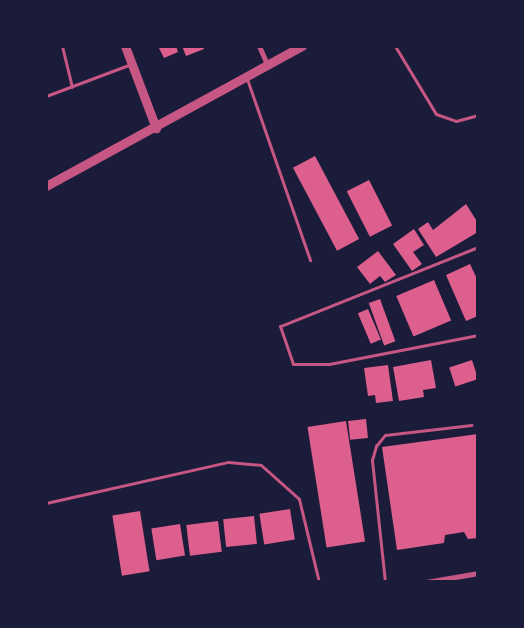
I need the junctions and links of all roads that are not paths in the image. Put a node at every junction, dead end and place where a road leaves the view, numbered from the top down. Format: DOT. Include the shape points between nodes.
graph roads {
  1 [pos="62,46"];
  2 [pos="125,46"];
  3 [pos="260,46"];
  4 [pos="302,46"];
  5 [pos="395,46"];
  6 [pos="132,64"];
  7 [pos="267,64"];
  8 [pos="246,76"];
  9 [pos="72,87"];
  10 [pos="46,96"];
  11 [pos="478,115"];
  12 [pos="156,128"];
  13 [pos="46,186"];
  14 [pos="478,247"];
  15 [pos="310,260"];
  16 [pos="478,335"];
  17 [pos="471,425"];
  18 [pos="46,502"];
  19 [pos="478,573"];
  20 [pos="319,582"];
  21 [pos="384,582"];
  22 [pos="426,582"];
  1 -- 9 [label="lane"];
  2 -- 6 [label="street"];
  3 -- 7 [label="street"];
  4 -- 7 [label="street"];
  5 -- 11 [label="lane" via="436,114 456,121"];
  6 -- 9 [label="lane"];
  6 -- 12 [label="street"];
  7 -- 8 [label="street"];
  8 -- 12 [label="street"];
  8 -- 15 [label="lane"];
  9 -- 10 [label="lane"];
  12 -- 13 [label="street"];
  14 -- 16 [label="lane" via="280,326 294,364 329,364"];
  17 -- 21 [label="lane" via="385,435 376,446 372,460"];
  18 -- 20 [label="lane" via="228,462 261,465 299,499"];
  19 -- 22 [label="street"];
}
